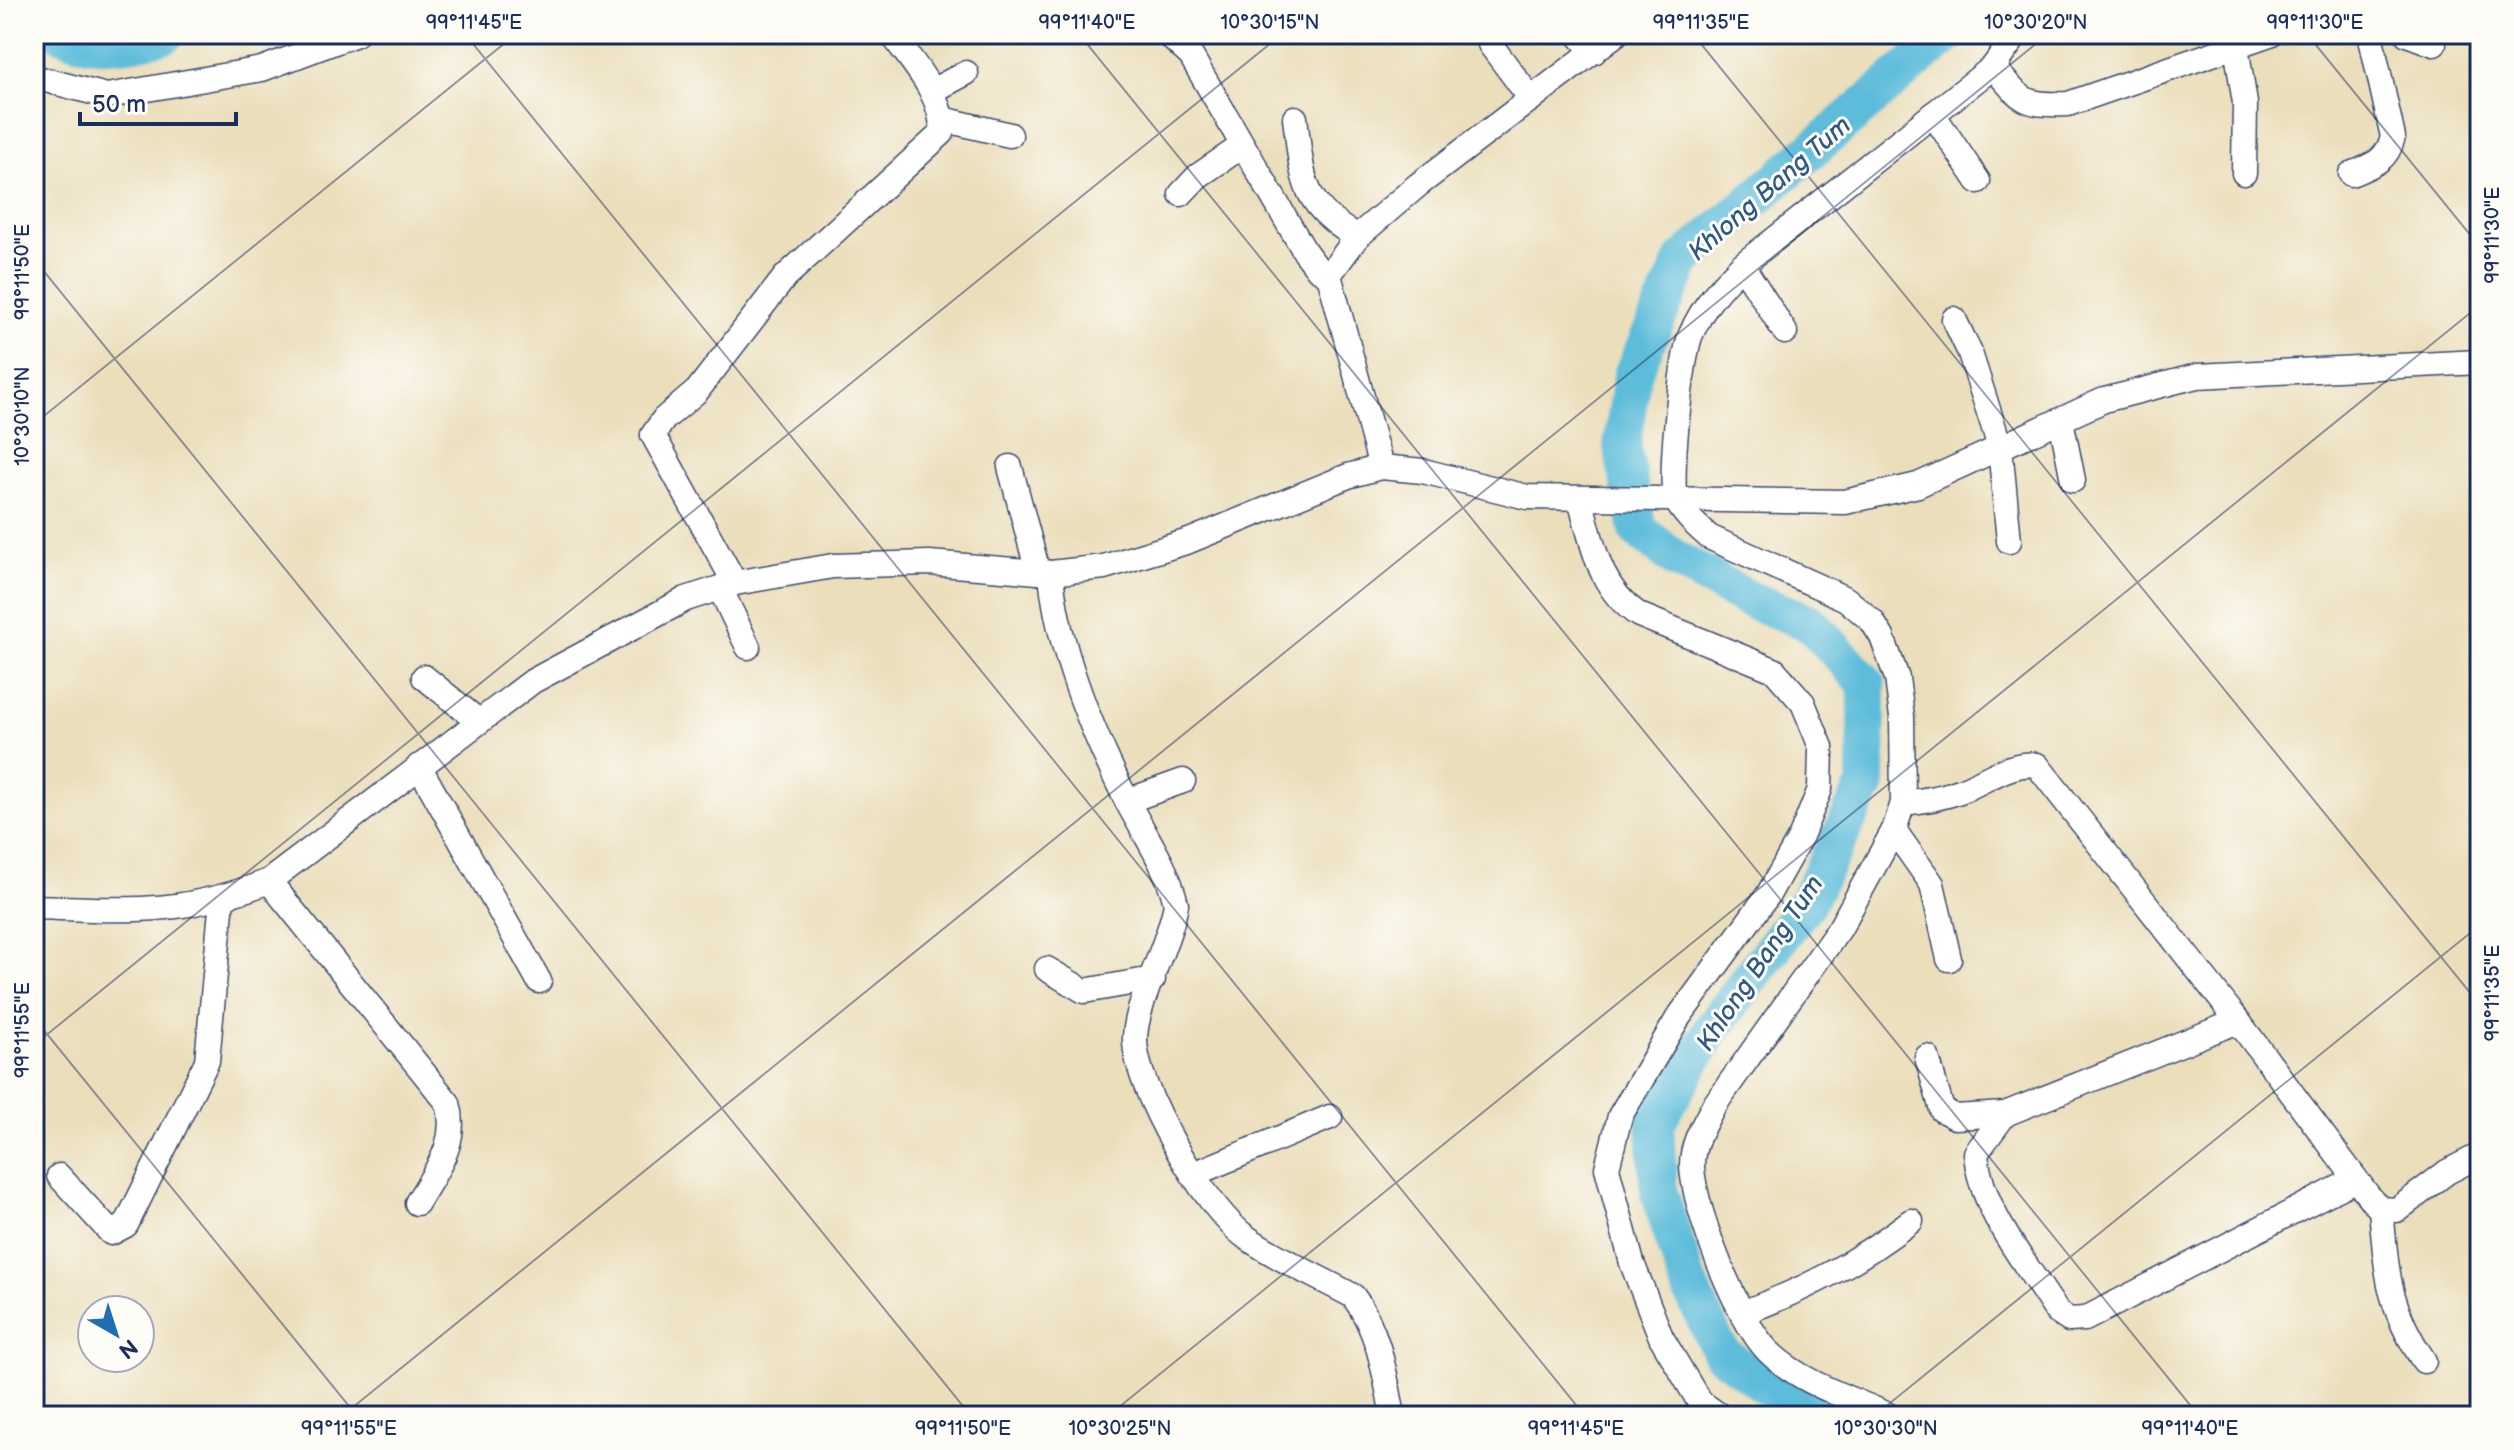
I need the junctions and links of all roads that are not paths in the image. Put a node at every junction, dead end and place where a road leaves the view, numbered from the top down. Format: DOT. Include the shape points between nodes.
graph roads {
  1 [pos="356,34"];
  2 [pos="892,34"];
  3 [pos="1167,34"];
  4 [pos="1578,34"];
  5 [pos="1616,34"];
  6 [pos="2017,34"];
  7 [pos="2270,34"];
  8 [pos="2370,34"];
  9 [pos="2407,34"];
  10 [pos="1490,44"];
  11 [pos="2434,44"];
  12 [pos="2236,46"];
  13 [pos="1594,52"];
  14 [pos="1993,67"];
  15 [pos="966,73"];
  16 [pos="34,77"];
  17 [pos="932,91"];
  18 [pos="1531,99"];
  19 [pos="1933,114"];
  20 [pos="1295,118"];
  21 [pos="942,119"];
  22 [pos="1010,135"];
  23 [pos="1242,146"];
  24 [pos="2244,173"];
  25 [pos="2351,174"];
  26 [pos="1978,181"];
  27 [pos="1181,194"];
  28 [pos="1357,237"];
  29 [pos="1742,265"];
  30 [pos="1329,275"];
  31 [pos="1954,319"];
  32 [pos="1785,332"];
  33 [pos="2480,362"];
  34 [pos="2061,420"];
  35 [pos="2000,447"];
  36 [pos="1010,467"];
  37 [pos="1381,467"];
  38 [pos="2073,480"];
  39 [pos="1587,499"];
  40 [pos="1669,499"];
  41 [pos="2009,541"];
  42 [pos="1044,572"];
  43 [pos="727,586"];
  44 [pos="748,647"];
  45 [pos="424,677"];
  46 [pos="477,720"];
  47 [pos="419,766"];
  48 [pos="1183,781"];
  49 [pos="1127,801"];
  50 [pos="1903,803"];
  51 [pos="1894,830"];
  52 [pos="269,881"];
  53 [pos="222,899"];
  54 [pos="34,907"];
  55 [pos="1949,959"];
  56 [pos="1047,969"];
  57 [pos="1153,979"];
  58 [pos="539,981"];
  59 [pos="2238,1021"];
  60 [pos="1927,1057"];
  61 [pos="2005,1114"];
  62 [pos="1330,1117"];
  63 [pos="2480,1155"];
  64 [pos="1194,1174"];
  65 [pos="59,1176"];
  66 [pos="2354,1180"];
  67 [pos="417,1203"];
  68 [pos="2381,1209"];
  69 [pos="1911,1221"];
  70 [pos="1742,1313"];
  71 [pos="2424,1361"];
  72 [pos="1393,1416"];
  73 [pos="1720,1416"];
  74 [pos="1890,1416"];
  1 -- 16 [label="street" via="262,69 107,96"];
  2 -- 17 [label="street"];
  3 -- 23 [label="street" via="1191,56"];
  4 -- 13 [label="street"];
  5 -- 13 [label="street"];
  6 -- 14 [label="street"];
  7 -- 12 [label="street"];
  8 -- 25 [label="street" via="2393,137 2381,162"];
  9 -- 11 [label="street"];
  10 -- 18 [label="street"];
  12 -- 14 [label="street" via="2068,104 2035,106 2020,98"];
  12 -- 24 [label="street" via="2245,103"];
  13 -- 18 [label="street"];
  14 -- 19 [label="street"];
  15 -- 17 [label="street"];
  17 -- 21 [label="street"];
  18 -- 28 [label="street"];
  19 -- 26 [label="street"];
  19 -- 29 [label="street"];
  20 -- 28 [label="street" via="1302,172 1313,202 1330,221"];
  21 -- 22 [label="street"];
  21 -- 43 [label="street" via="942,133 785,277 697,391 653,435"];
  23 -- 27 [label="street"];
  23 -- 30 [label="street" via="1305,252"];
  28 -- 30 [label="street"];
  29 -- 32 [label="street"];
  29 -- 40 [label="street" via="1710,296 1689,337"];
  30 -- 37 [label="street"];
  31 -- 35 [label="street"];
  33 -- 34 [label="street" via="2197,376 2104,400"];
  34 -- 35 [label="street"];
  34 -- 38 [label="street"];
  35 -- 40 [label="street" via="1918,485 1845,502"];
  35 -- 41 [label="street"];
  36 -- 42 [label="street"];
  37 -- 39 [label="street" via="1423,471 1527,497"];
  37 -- 42 [label="street" via="1146,557"];
  39 -- 40 [label="street"];
  39 -- 73 [label="street" via="1604,582 1621,603 1774,670 1803,703 1821,747 1820,789 1801,836 1768,895 1678,1018 1620,1116 1607,1168 1632,1263 1661,1337 1699,1401"];
  40 -- 50 [label="street" via="1709,537 1834,593 1872,621 1897,678"];
  42 -- 43 [label="street" via="969,565 833,566"];
  42 -- 49 [label="street" via="1068,661"];
  43 -- 44 [label="street"];
  43 -- 46 [label="street" via="686,599 533,681"];
  45 -- 46 [label="street"];
  46 -- 47 [label="street"];
  47 -- 52 [label="street"];
  47 -- 58 [label="street"];
  48 -- 49 [label="street"];
  49 -- 57 [label="street" via="1171,884 1176,904"];
  50 -- 51 [label="street"];
  50 -- 59 [label="street" via="1937,799 2025,763 2037,765"];
  51 -- 55 [label="street" via="1932,884"];
  51 -- 70 [label="street" via="1840,928 1727,1085 1695,1148 1692,1164 1714,1250"];
  52 -- 53 [label="street"];
  52 -- 67 [label="street" via="448,1103 453,1121 450,1146"];
  53 -- 54 [label="street" via="150,911"];
  53 -- 65 [label="street" via="207,1061 126,1225 111,1233"];
  56 -- 57 [label="street" via="1084,991"];
  57 -- 64 [label="street" via="1135,1038 1139,1072"];
  59 -- 61 [label="street"];
  59 -- 66 [label="street"];
  60 -- 61 [label="street" via="1942,1110 1955,1117"];
  61 -- 66 [label="street" via="1976,1153 1977,1172 1989,1202 2057,1312 2069,1320 2085,1319"];
  62 -- 64 [label="street"];
  63 -- 68 [label="street" via="2447,1172 2397,1210"];
  64 -- 72 [label="street" via="1246,1237 1353,1296 1369,1320"];
  66 -- 68 [label="street"];
  68 -- 71 [label="street" via="2388,1290 2401,1328"];
  69 -- 70 [label="street" via="1863,1257 1803,1290"];
  70 -- 74 [label="street" via="1769,1353 1802,1376"];
}
